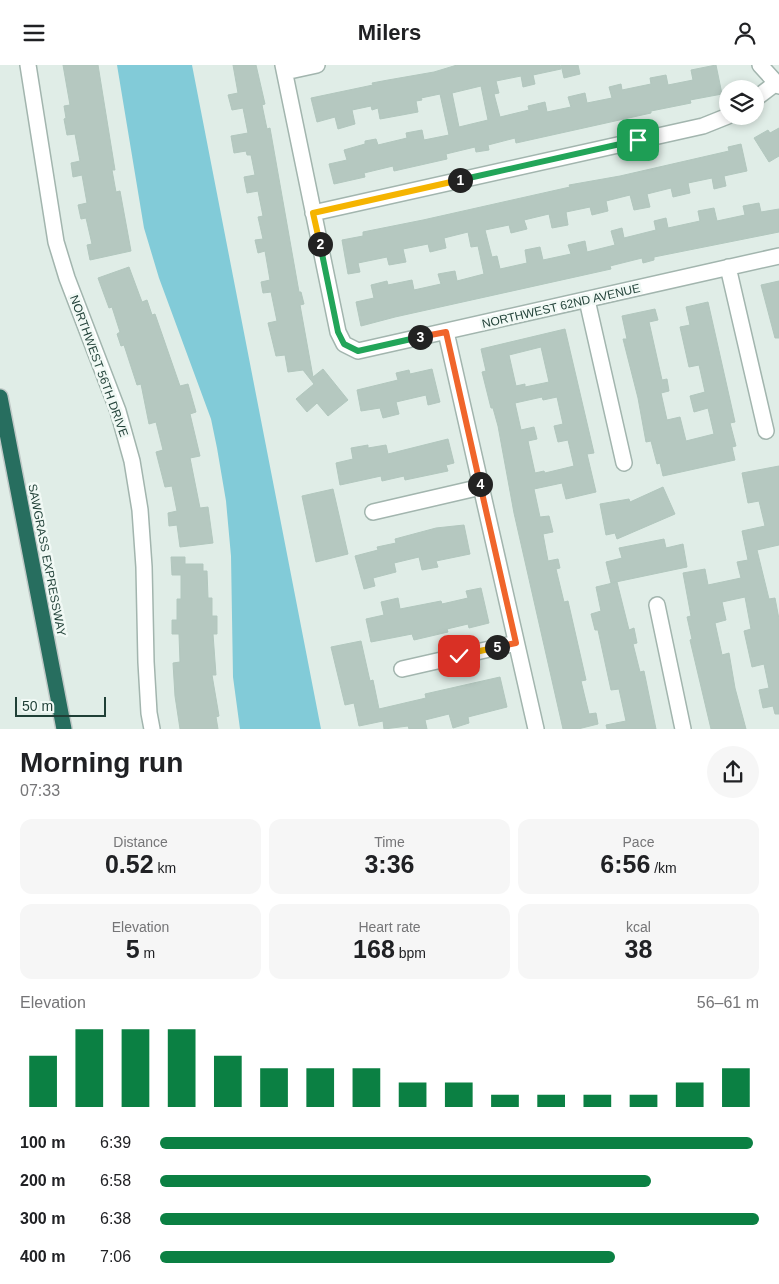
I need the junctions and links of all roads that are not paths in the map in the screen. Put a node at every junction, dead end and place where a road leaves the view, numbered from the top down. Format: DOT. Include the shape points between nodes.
graph roads {
  1 [pos="28,65"];
  2 [pos="317,65"];
  3 [pos="760,65"];
  4 [pos="284,69"];
  5 [pos="778,84"];
  6 [pos="764,93"];
  7 [pos="719,120"];
  8 [pos="313,213"];
  9 [pos="779,256"];
  10 [pos="728,267"];
  11 [pos="587,300"];
  12 [pos="446,332"];
  13 [pos="0,397"];
  14 [pos="766,431"];
  15 [pos="624,463"];
  16 [pos="481,487"];
  17 [pos="373,512"];
  18 [pos="657,605"];
  19 [pos="516,643"];
  20 [pos="402,669"];
  21 [pos="64,729"];
  22 [pos="152,729"];
  23 [pos="536,729"];
  24 [pos="683,729"];
  1 -- 22 [label="street, NORTHWEST 56TH DRIVE" via="56,242 118,411 132,461 140,510 148,713"];
  2 -- 4 [label="street"];
  3 -- 5 [label="street"];
  4 -- 8 [label="street"];
  5 -- 6 [label="street"];
  7 -- 8 [label="street" via="703,126"];
  8 -- 12 [label="street, NORTHWEST 62ND AVENUE" via="338,332 344,344 358,351"];
  9 -- 10 [label="street, NORTHWEST 62ND AVENUE"];
  10 -- 11 [label="street, NORTHWEST 62ND AVENUE"];
  10 -- 14 [label="street"];
  11 -- 12 [label="street, NORTHWEST 62ND AVENUE"];
  11 -- 15 [label="street"];
  12 -- 16 [label="street"];
  13 -- 21 [label="highway, SAWGRASS EXPRESSWAY"];
  16 -- 17 [label="street"];
  16 -- 19 [label="street"];
  18 -- 24 [label="street"];
  19 -- 20 [label="street"];
  19 -- 23 [label="street"];
}
